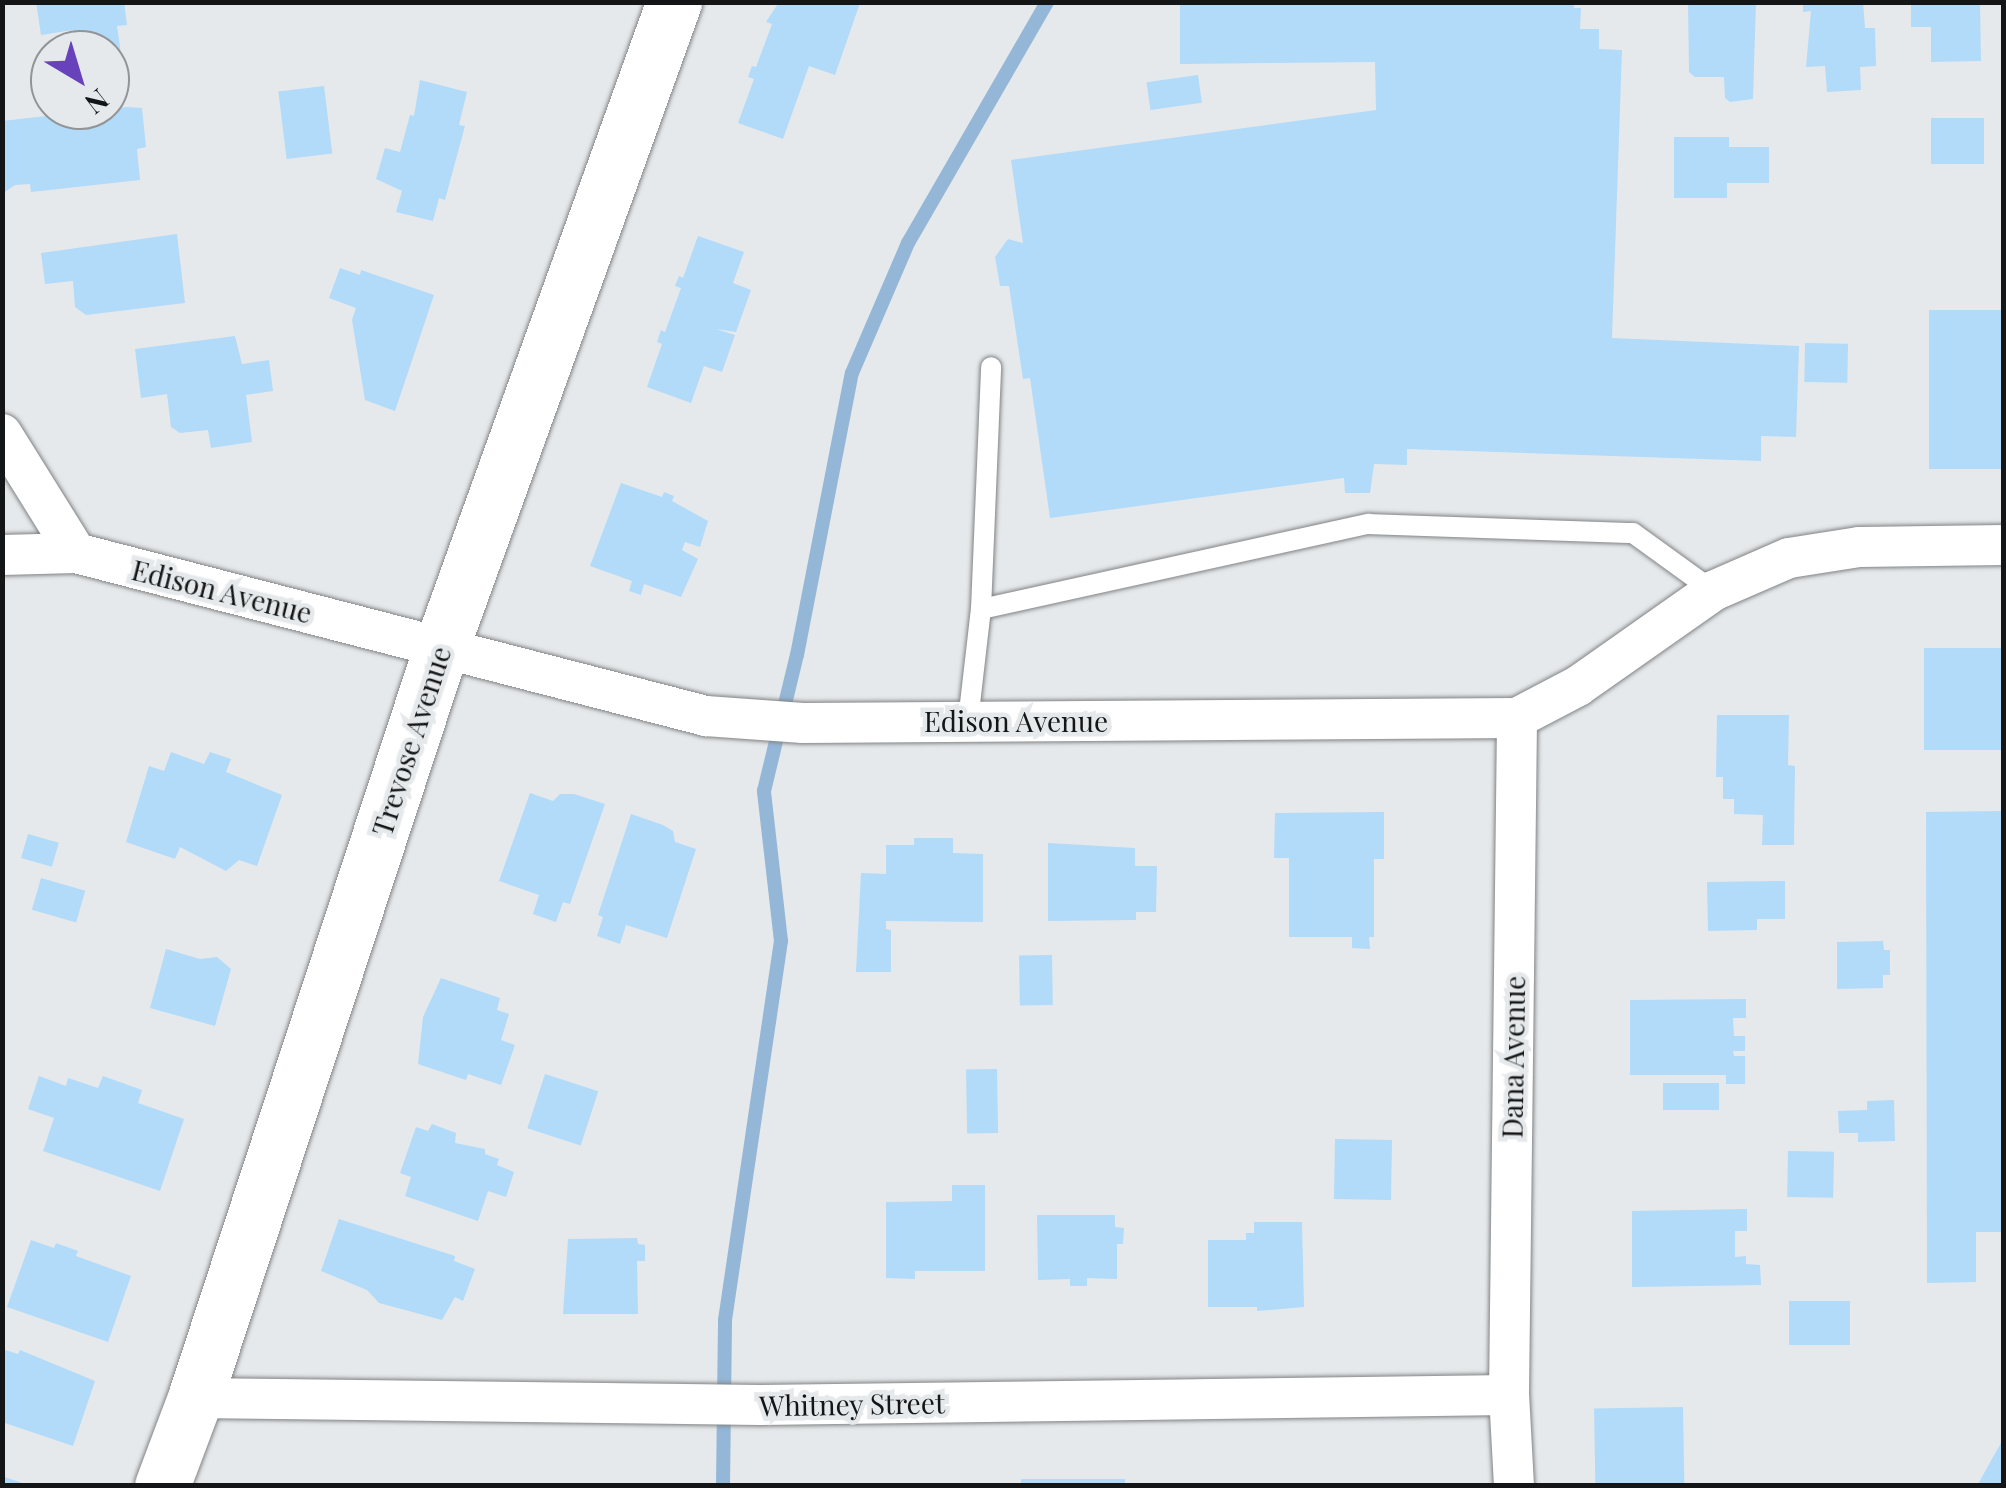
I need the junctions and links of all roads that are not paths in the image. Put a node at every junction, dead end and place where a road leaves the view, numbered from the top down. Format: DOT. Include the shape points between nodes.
graph roads {
  1 [pos="674,2"];
  2 [pos="991,367"];
  3 [pos="2,434"];
  4 [pos="2004,545"];
  5 [pos="76,554"];
  6 [pos="2,555"];
  7 [pos="1713,590"];
  8 [pos="981,609"];
  9 [pos="441,648"];
  10 [pos="1517,718"];
  11 [pos="968,721"];
  12 [pos="1509,1395"];
  13 [pos="195,1398"];
  14 [pos="162,1486"];
  15 [pos="1514,1486"];
  1 -- 9 [label="street, Trevose Avenue"];
  2 -- 8 [label="lane"];
  3 -- 5 [label="street"];
  4 -- 7 [label="street, Edison Avenue" via="1858,546 1789,558"];
  5 -- 6 [label="street, Edison Avenue"];
  5 -- 9 [label="street, Edison Avenue"];
  7 -- 8 [label="lane" via="1632,533 1369,524"];
  7 -- 10 [label="street, Edison Avenue" via="1578,686"];
  8 -- 11 [label="lane"];
  9 -- 11 [label="street, Edison Avenue" via="738,720"];
  9 -- 13 [label="street, Trevose Avenue"];
  10 -- 11 [label="street, Edison Avenue"];
  10 -- 12 [label="street, Dana Avenue"];
  12 -- 13 [label="street, Whitney Street" via="760,1405"];
  12 -- 15 [label="street, Dana Avenue"];
  13 -- 14 [label="street, Trevose Avenue"];
}
